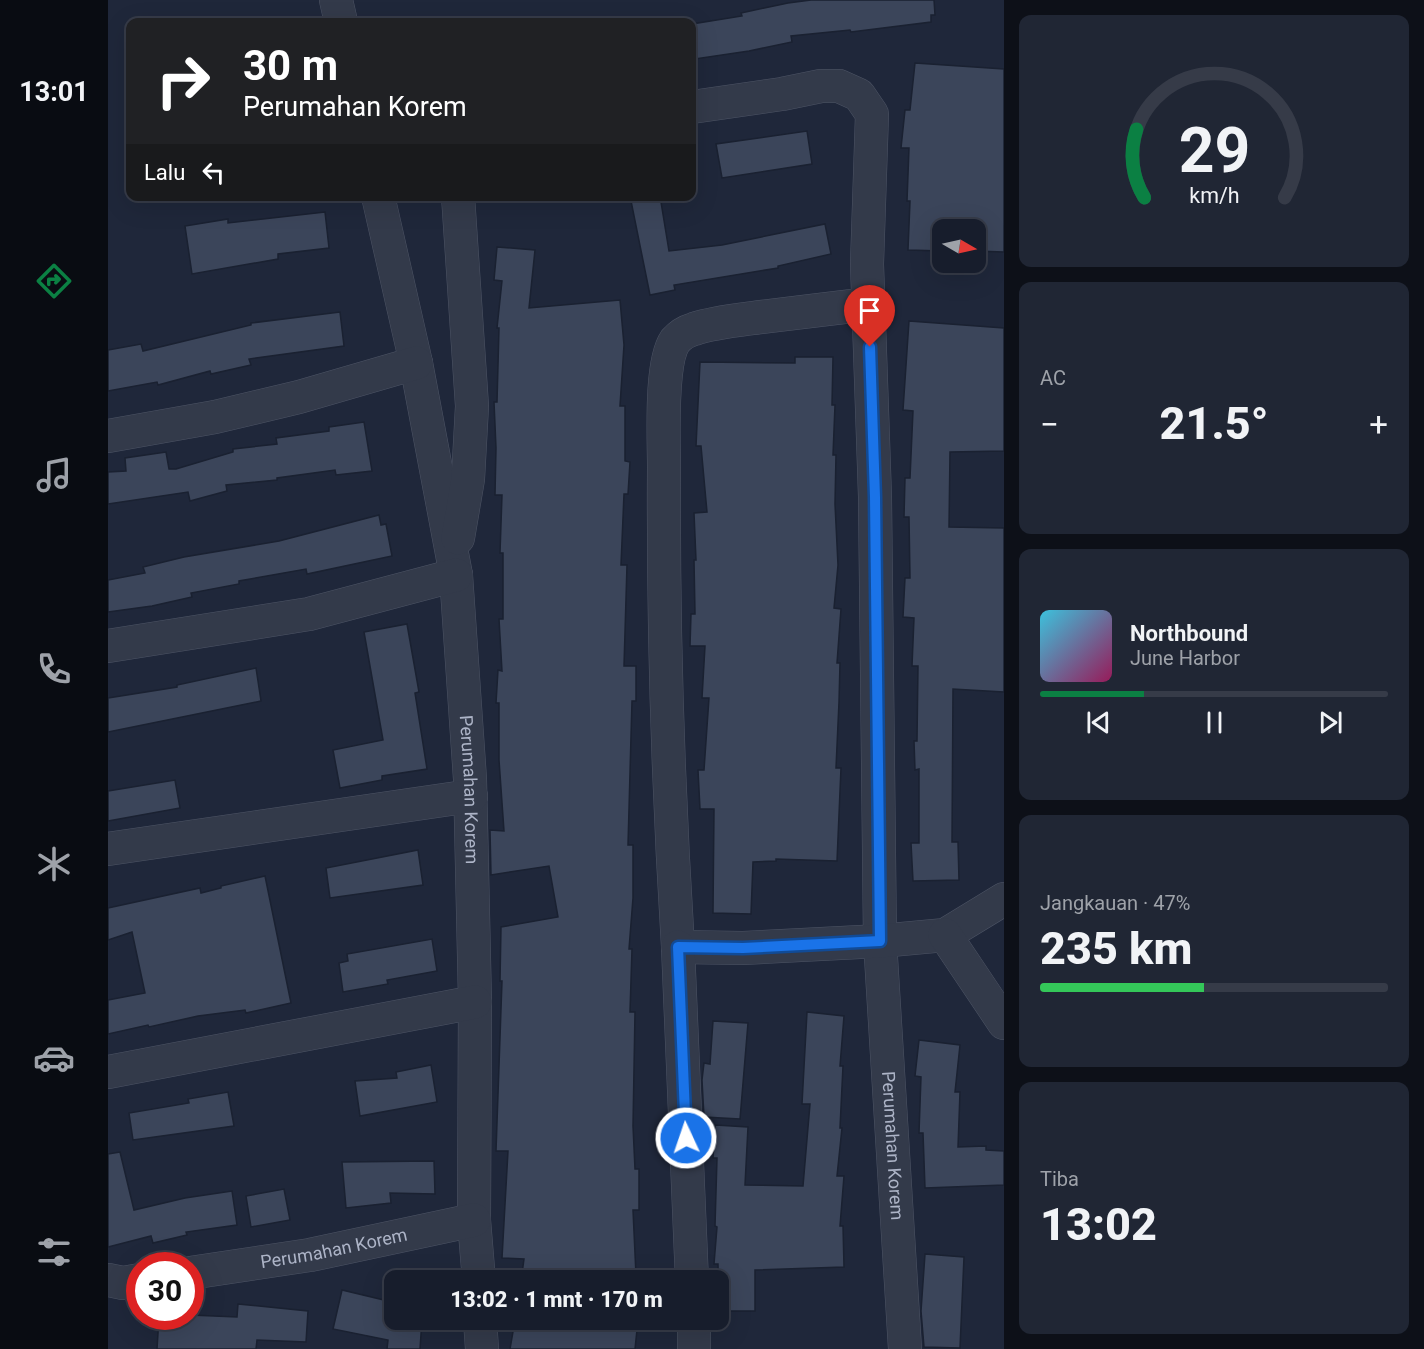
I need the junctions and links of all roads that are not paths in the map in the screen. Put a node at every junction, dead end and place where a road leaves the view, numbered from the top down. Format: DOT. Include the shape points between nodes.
graph roads {
  1 [pos="336,0"];
  2 [pos="340,18"];
  3 [pos="696,106"];
  4 [pos="379,201"];
  5 [pos="458,201"];
  6 [pos="869,304"];
  7 [pos="416,363"];
  8 [pos="108,436"];
  9 [pos="455,568"];
  10 [pos="108,645"];
  11 [pos="471,796"];
  12 [pos="108,849"];
  13 [pos="1004,899"];
  14 [pos="945,934"];
  15 [pos="880,941"];
  16 [pos="678,947"];
  17 [pos="475,1002"];
  18 [pos="1004,1023"];
  19 [pos="108,1072"];
  20 [pos="474,1220"];
  21 [pos="477,1270"];
  22 [pos="692,1270"];
  23 [pos="204,1271"];
  24 [pos="108,1280"];
  25 [pos="126,1282"];
  26 [pos="481,1330"];
  27 [pos="694,1330"];
  28 [pos="482,1349"];
  29 [pos="694,1349"];
  30 [pos="905,1349"];
  1 -- 2 [label="street"];
  3 -- 6 [label="street, Perumahan Korem" via="820,86 839,86 859,95 872,114"];
  4 -- 7 [label="street, Perumahan Korem"];
  5 -- 9 [label="street" via="472,406 468,479"];
  6 -- 15 [label="street, Perumahan Korem"];
  6 -- 16 [label="street" via="695,328 675,341 670,352 663,585"];
  7 -- 8 [label="street" via="215,417"];
  7 -- 9 [label="street, Perumahan Korem"];
  9 -- 10 [label="street" via="309,614"];
  9 -- 11 [label="street, Perumahan Korem"];
  11 -- 12 [label="street"];
  11 -- 17 [label="street, Perumahan Korem"];
  13 -- 14 [label="street"];
  14 -- 15 [label="street"];
  14 -- 18 [label="street"];
  15 -- 16 [label="street"];
  15 -- 30 [label="street, Perumahan Korem"];
  16 -- 22 [label="street"];
  17 -- 19 [label="street"];
  17 -- 20 [label="street, Perumahan Korem"];
  20 -- 21 [label="street, Perumahan Korem"];
  20 -- 23 [label="street, Perumahan Korem" via="310,1255"];
  24 -- 25 [label="street"];
  26 -- 28 [label="street"];
  27 -- 29 [label="street"];
}
